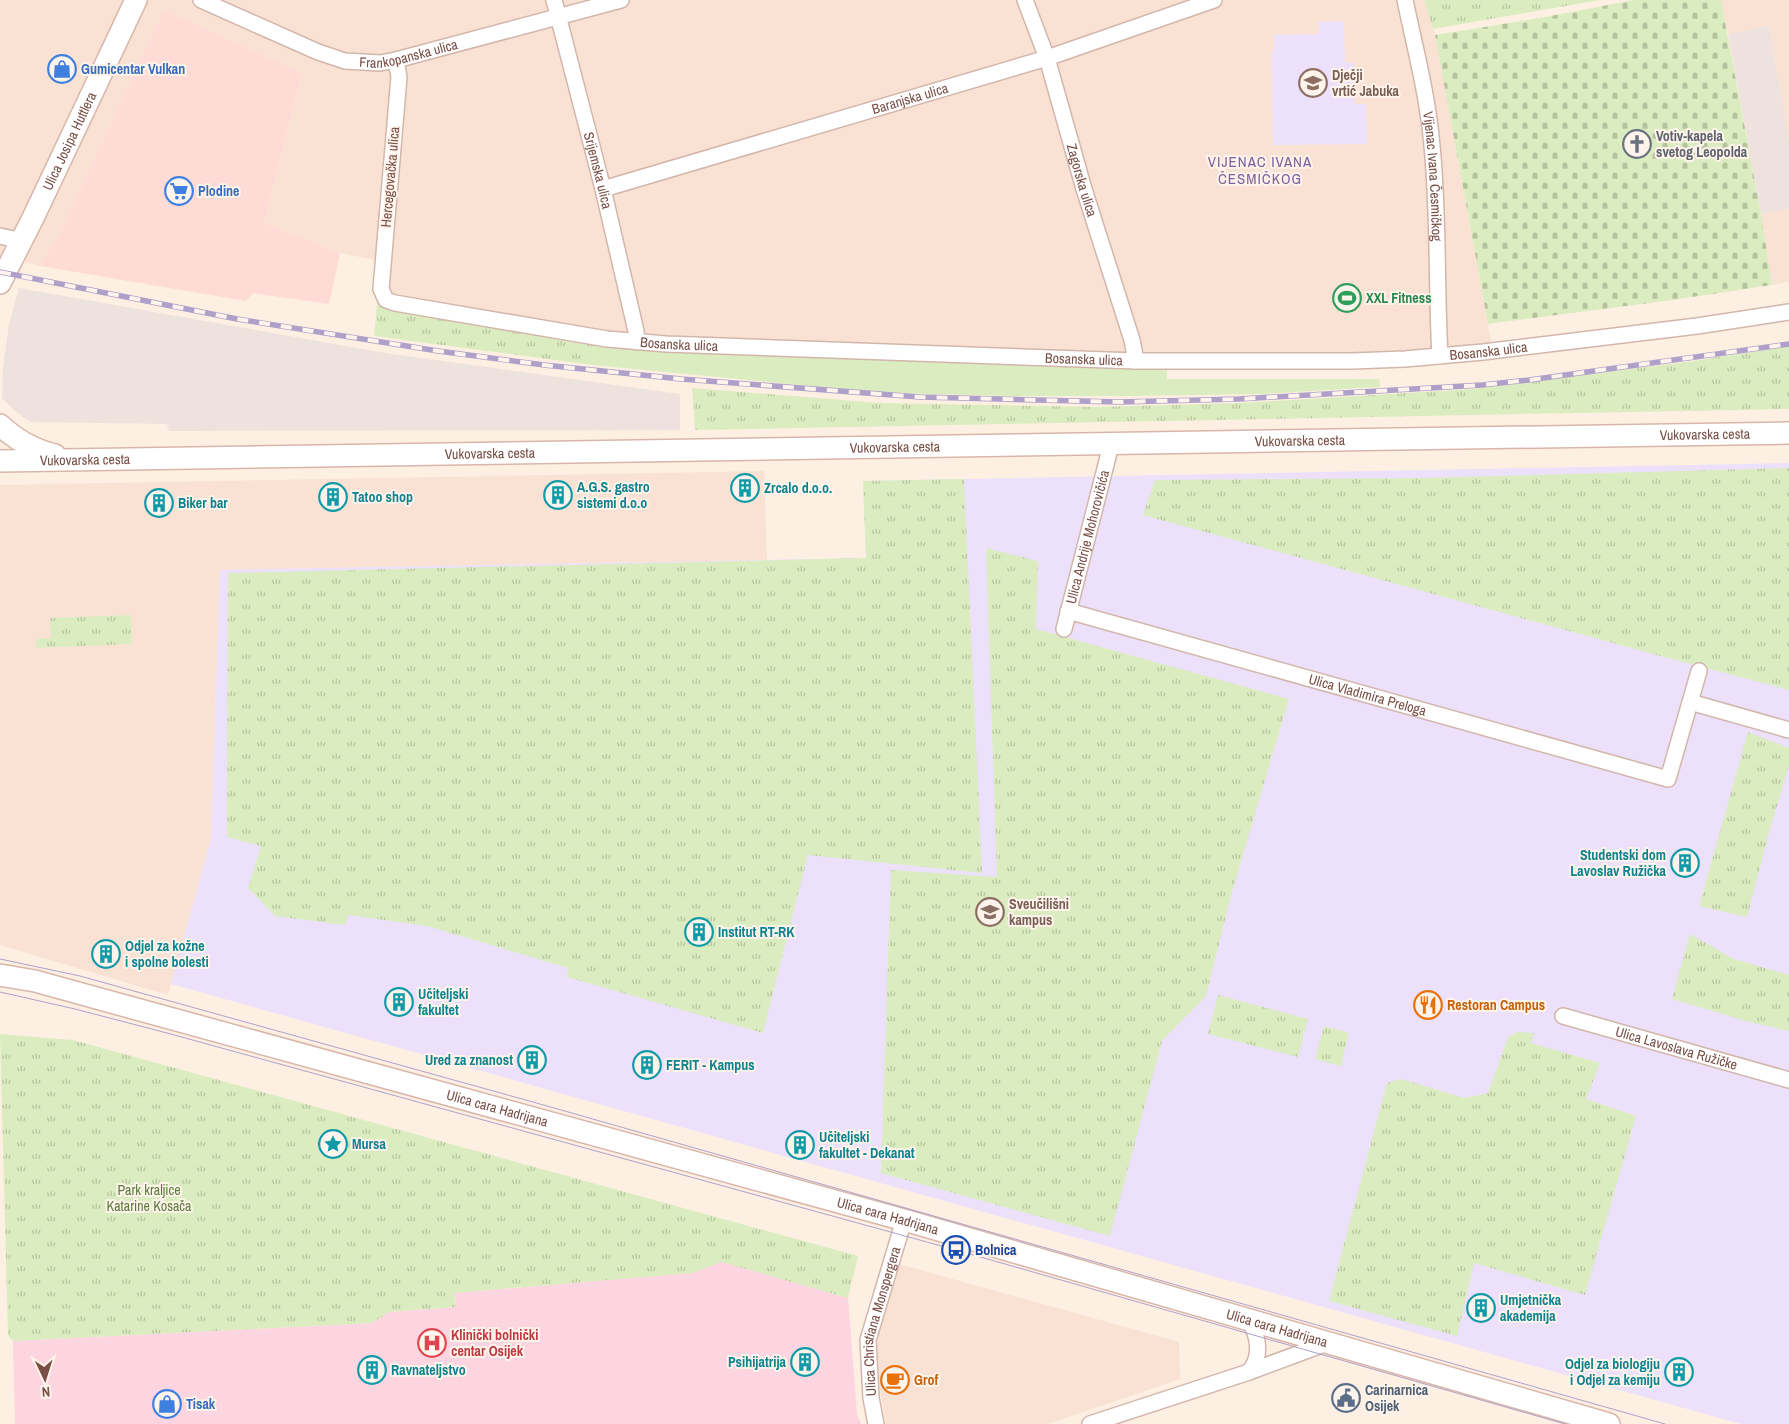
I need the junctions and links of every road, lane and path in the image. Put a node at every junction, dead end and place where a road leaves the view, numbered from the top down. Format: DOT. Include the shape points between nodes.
graph roads {
  1 [pos="136,0"];
  2 [pos="202,0"];
  3 [pos="554,0"];
  4 [pos="621,0"];
  5 [pos="1025,0"];
  6 [pos="1214,0"];
  7 [pos="1405,0"];
  8 [pos="559,17"];
  9 [pos="1047,58"];
  10 [pos="396,60"];
  11 [pos="603,189"];
  12 [pos="0,236"];
  13 [pos="22,241"];
  14 [pos="0,283"];
  15 [pos="382,294"];
  16 [pos="1789,312"];
  17 [pos="637,342"];
  18 [pos="1440,356"];
  19 [pos="1136,361"];
  20 [pos="0,425"];
  21 [pos="1789,433"];
  22 [pos="1111,444"];
  23 [pos="72,460"];
  24 [pos="0,461"];
  25 [pos="1068,611"];
  26 [pos="1064,629"];
  27 [pos="1699,671"];
  28 [pos="1690,702"];
  29 [pos="1789,730"];
  30 [pos="0,975"];
  31 [pos="1563,1016"];
  32 [pos="1789,1080"];
  33 [pos="904,1220"];
  34 [pos="1249,1320"];
  35 [pos="1327,1343"];
  36 [pos="1248,1372"];
  37 [pos="876,1424"];
  38 [pos="1090,1424"];
  39 [pos="1609,1424"];
  1 -- 13 [label="main road, Ulica Josipa Huttlera"];
  2 -- 10 [label="street, Frankopanska ulica" via="345,61 380,63"];
  3 -- 8 [label="street, Srijemska ulica"];
  4 -- 8 [label="street, Frankopanska ulica"];
  5 -- 9 [label="street, Zagorska ulica"];
  6 -- 9 [label="street, Baranjska ulica"];
  7 -- 18 [label="street, Vijenac Ivana Česmičkog" via="1432,147"];
  8 -- 10 [label="street, Frankopanska ulica"];
  8 -- 11 [label="street, Srijemska ulica"];
  9 -- 11 [label="street, Baranjska ulica"];
  9 -- 19 [label="street, Zagorska ulica"];
  10 -- 15 [label="street, Hercegovačka ulica" via="399,77"];
  11 -- 17 [label="street, Srijemska ulica"];
  12 -- 13 [label="street"];
  13 -- 14 [label="main road, Ulica Josipa Huttlera"];
  15 -- 17 [label="street, Bosanska ulica" via="386,300 395,303"];
  16 -- 18 [label="street, Bosanska ulica"];
  17 -- 19 [label="street, Bosanska ulica"];
  18 -- 19 [label="street, Bosanska ulica" via="1352,361"];
  20 -- 23 [label="main road" via="29,447"];
  21 -- 22 [label="main road, Vukovarska cesta"];
  22 -- 23 [label="main road, Vukovarska cesta"];
  22 -- 25 [label="street, Ulica Andrije Mohorovičića"];
  23 -- 24 [label="main road, Vukovarska cesta"];
  25 -- 26 [label="street, Ulica Andrije Mohorovičića"];
  25 -- 28 [label="street, Ulica Vladimira Preloga" via="1668,779"];
  27 -- 28 [label="street"];
  28 -- 29 [label="street"];
  30 -- 33 [label="main road, Ulica cara Hadrijana" via="35,981"];
  31 -- 32 [label="street, Ulica Lavoslava Ružičke"];
  33 -- 34 [label="main road, Ulica cara Hadrijana"];
  33 -- 37 [label="street, Ulica Christiana Monspergera" via="868,1340 871,1398"];
  34 -- 35 [label="main road, Ulica cara Hadrijana"];
  34 -- 36 [label="street" via="1256,1336 1257,1353 1254,1366"];
  35 -- 36 [label="street"];
  35 -- 39 [label="main road, Ulica cara Hadrijana"];
  36 -- 38 [label="street"];
}
